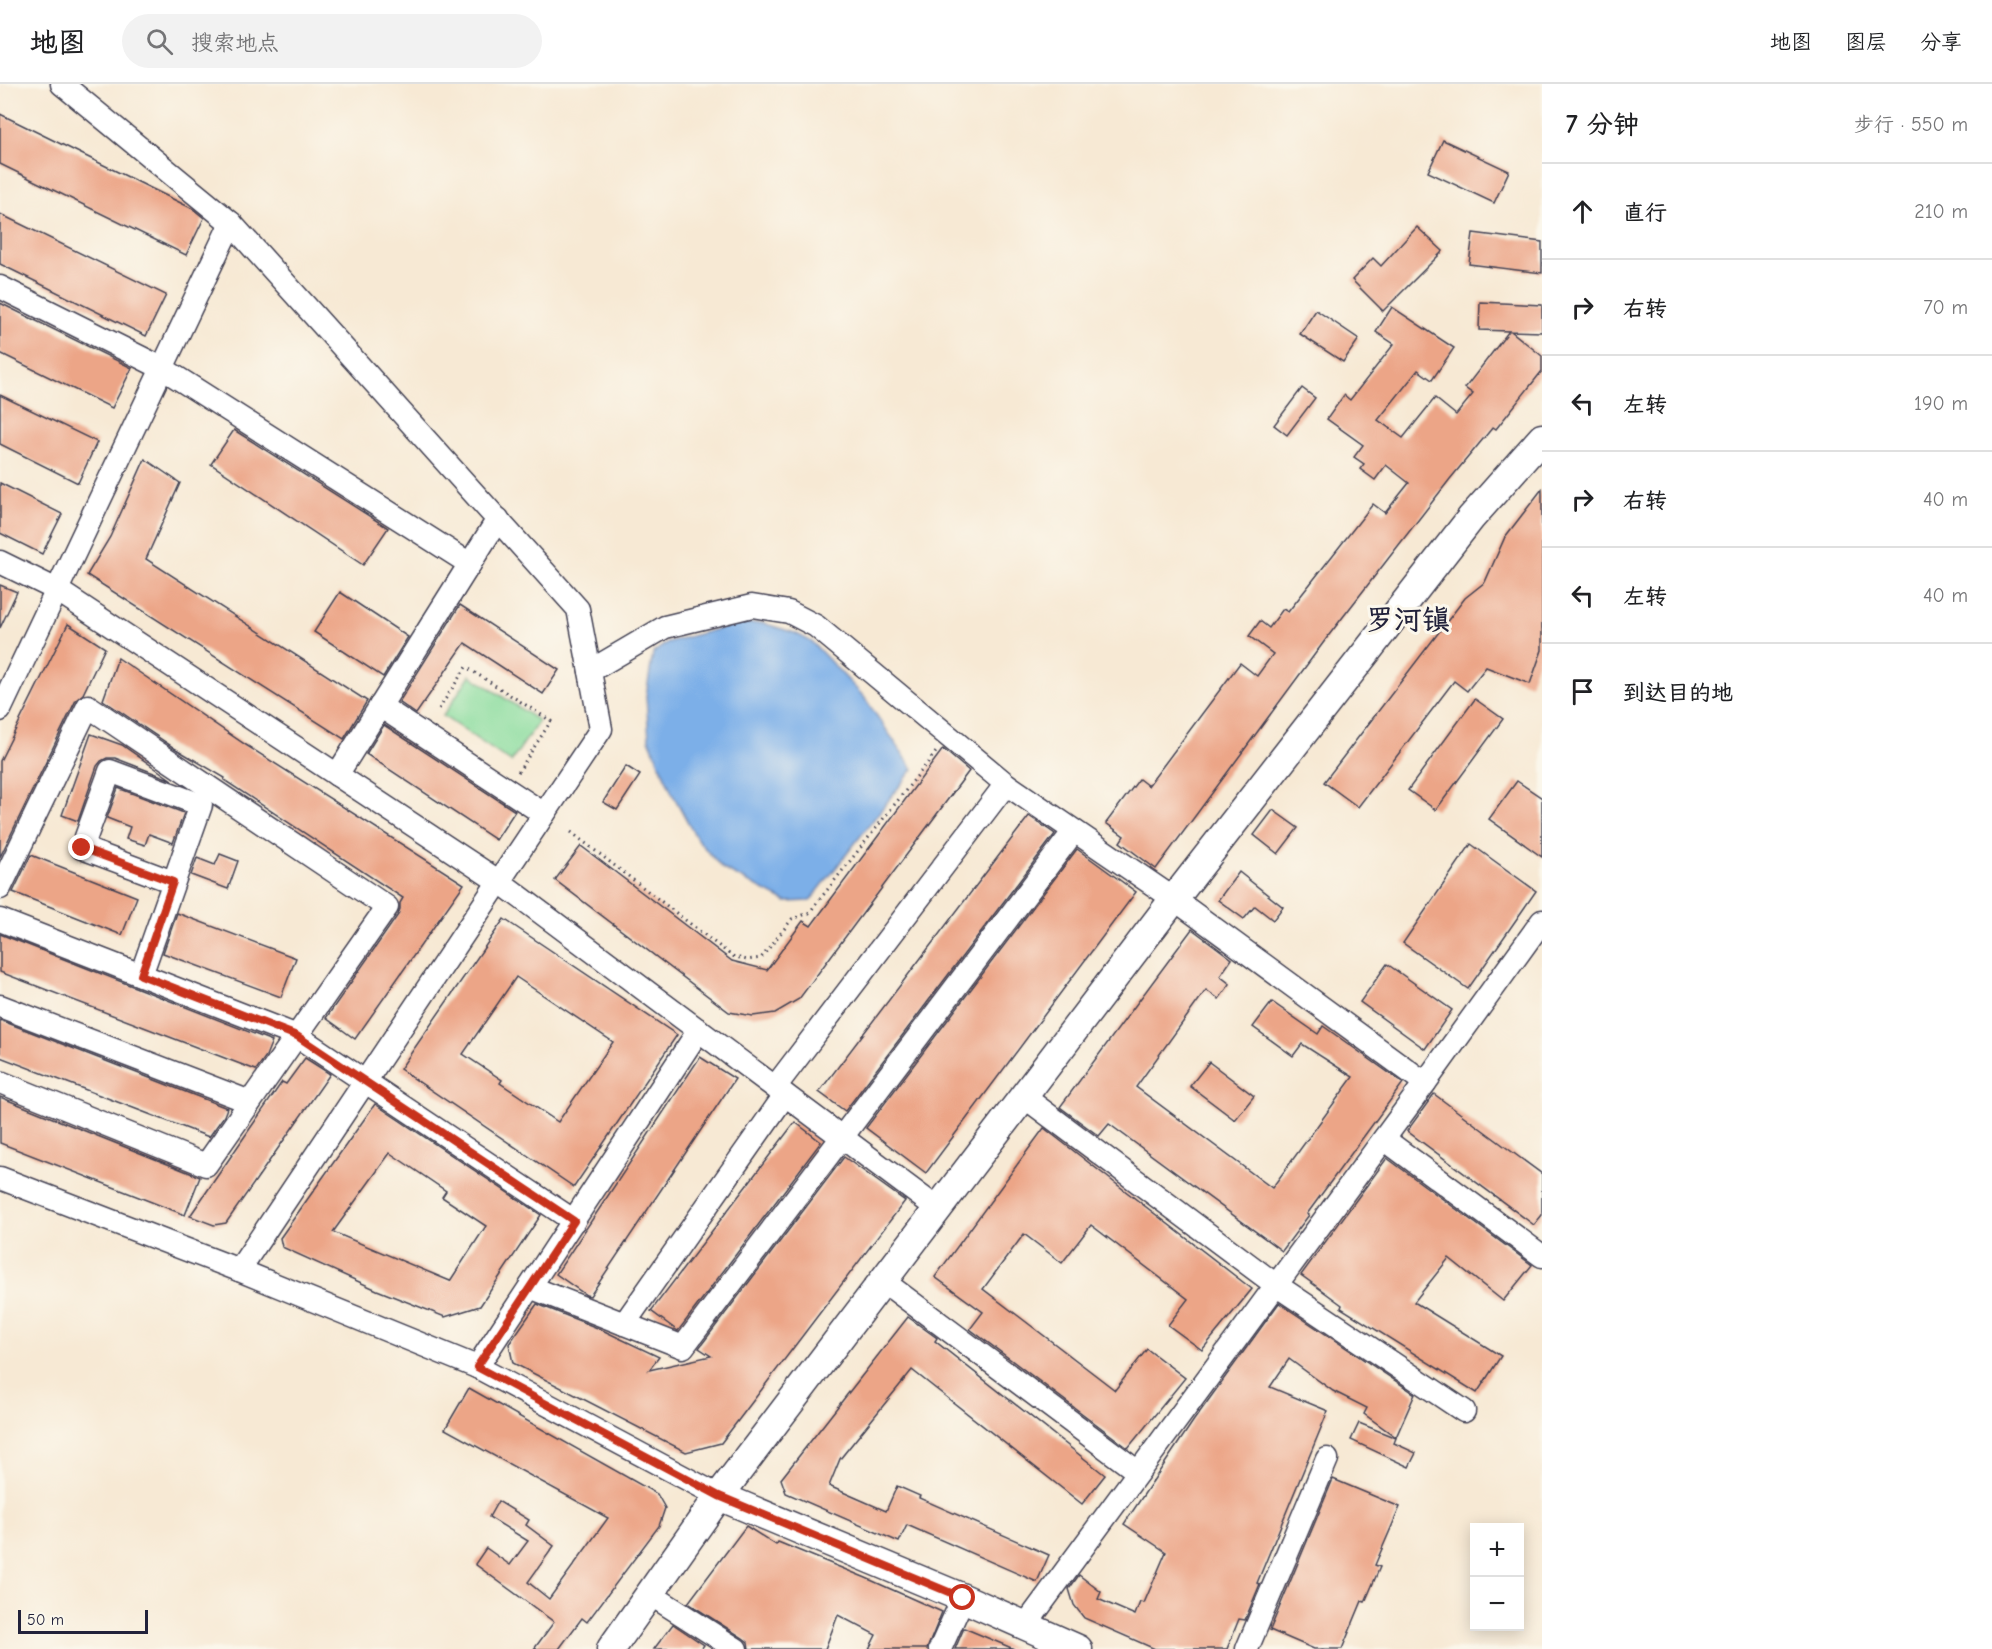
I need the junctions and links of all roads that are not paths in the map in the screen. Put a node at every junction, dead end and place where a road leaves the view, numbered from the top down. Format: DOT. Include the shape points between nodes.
graph roads {
  1 [pos="62,84"];
  2 [pos="231,223"];
  3 [pos="0,287"];
  4 [pos="162,368"];
  5 [pos="1542,438"];
  6 [pos="498,519"];
  7 [pos="0,562"];
  8 [pos="470,564"];
  9 [pos="57,590"];
  10 [pos="590,670"];
  11 [pos="380,706"];
  12 [pos="0,710"];
  13 [pos="337,775"];
  14 [pos="1006,784"];
  15 [pos="544,814"];
  16 [pos="1074,831"];
  17 [pos="173,882"];
  18 [pos="499,882"];
  19 [pos="0,888"];
  20 [pos="1174,899"];
  21 [pos="0,920"];
  22 [pos="1542,921"];
  23 [pos="141,975"];
  24 [pos="0,1006"];
  25 [pos="699,1030"];
  26 [pos="297,1036"];
  27 [pos="365,1081"];
  28 [pos="0,1082"];
  29 [pos="1425,1083"];
  30 [pos="780,1091"];
  31 [pos="1023,1096"];
  32 [pos="250,1102"];
  33 [pos="842,1137"];
  34 [pos="1384,1139"];
  35 [pos="0,1178"];
  36 [pos="938,1209"];
  37 [pos="574,1221"];
  38 [pos="1542,1256"];
  39 [pos="239,1270"];
  40 [pos="883,1281"];
  41 [pos="1276,1285"];
  42 [pos="530,1287"];
  43 [pos="624,1324"];
  44 [pos="477,1367"];
  45 [pos="1464,1411"];
  46 [pos="1327,1459"];
  47 [pos="1138,1472"];
  48 [pos="719,1496"];
  49 [pos="650,1594"];
  50 [pos="963,1598"];
  51 [pos="1025,1626"];
  52 [pos="1061,1646"];
  53 [pos="610,1649"];
  54 [pos="736,1649"];
  55 [pos="940,1649"];
  56 [pos="1247,1649"];
  1 -- 2 [label="street"];
  2 -- 4 [label="street"];
  2 -- 6 [label="street"];
  3 -- 4 [label="street"];
  4 -- 8 [label="street"];
  4 -- 9 [label="street"];
  5 -- 20 [label="main road" via="1471,518"];
  6 -- 8 [label="street"];
  6 -- 10 [label="street" via="578,609"];
  7 -- 9 [label="street"];
  8 -- 11 [label="street"];
  9 -- 12 [label="street"];
  9 -- 13 [label="street"];
  10 -- 14 [label="street" via="665,627 752,606 789,612 816,626"];
  10 -- 15 [label="street" via="601,729"];
  11 -- 13 [label="street"];
  11 -- 15 [label="street"];
  13 -- 18 [label="street"];
  14 -- 16 [label="street"];
  14 -- 30 [label="street"];
  15 -- 18 [label="street"];
  16 -- 20 [label="street"];
  16 -- 33 [label="street"];
  17 -- 17 [label="street" via="201,805 110,771 82,848"];
  17 -- 23 [label="street"];
  18 -- 25 [label="street"];
  18 -- 27 [label="street"];
  19 -- 26 [label="street" via="88,705 387,907"];
  20 -- 29 [label="street"];
  20 -- 31 [label="main road"];
  21 -- 23 [label="street"];
  22 -- 29 [label="street"];
  23 -- 26 [label="street"];
  24 -- 32 [label="street"];
  25 -- 30 [label="street"];
  25 -- 37 [label="street"];
  26 -- 27 [label="street"];
  26 -- 32 [label="street"];
  27 -- 37 [label="street"];
  27 -- 39 [label="street"];
  28 -- 32 [label="street" via="206,1165"];
  29 -- 34 [label="street"];
  30 -- 33 [label="street"];
  30 -- 43 [label="street"];
  31 -- 36 [label="main road"];
  31 -- 41 [label="street"];
  33 -- 36 [label="street"];
  33 -- 43 [label="street" via="682,1347"];
  34 -- 38 [label="street"];
  34 -- 41 [label="street"];
  35 -- 39 [label="street"];
  36 -- 40 [label="main road"];
  37 -- 42 [label="street"];
  39 -- 44 [label="street"];
  40 -- 47 [label="street"];
  40 -- 48 [label="main road"];
  41 -- 45 [label="street"];
  41 -- 47 [label="street"];
  42 -- 43 [label="street"];
  42 -- 44 [label="street"];
  44 -- 48 [label="street"];
  46 -- 56 [label="street"];
  47 -- 51 [label="street"];
  48 -- 49 [label="main road"];
  48 -- 50 [label="main road"];
  49 -- 53 [label="main road"];
  49 -- 54 [label="street"];
  50 -- 51 [label="main road"];
  50 -- 55 [label="street"];
  51 -- 52 [label="main road"];
}
